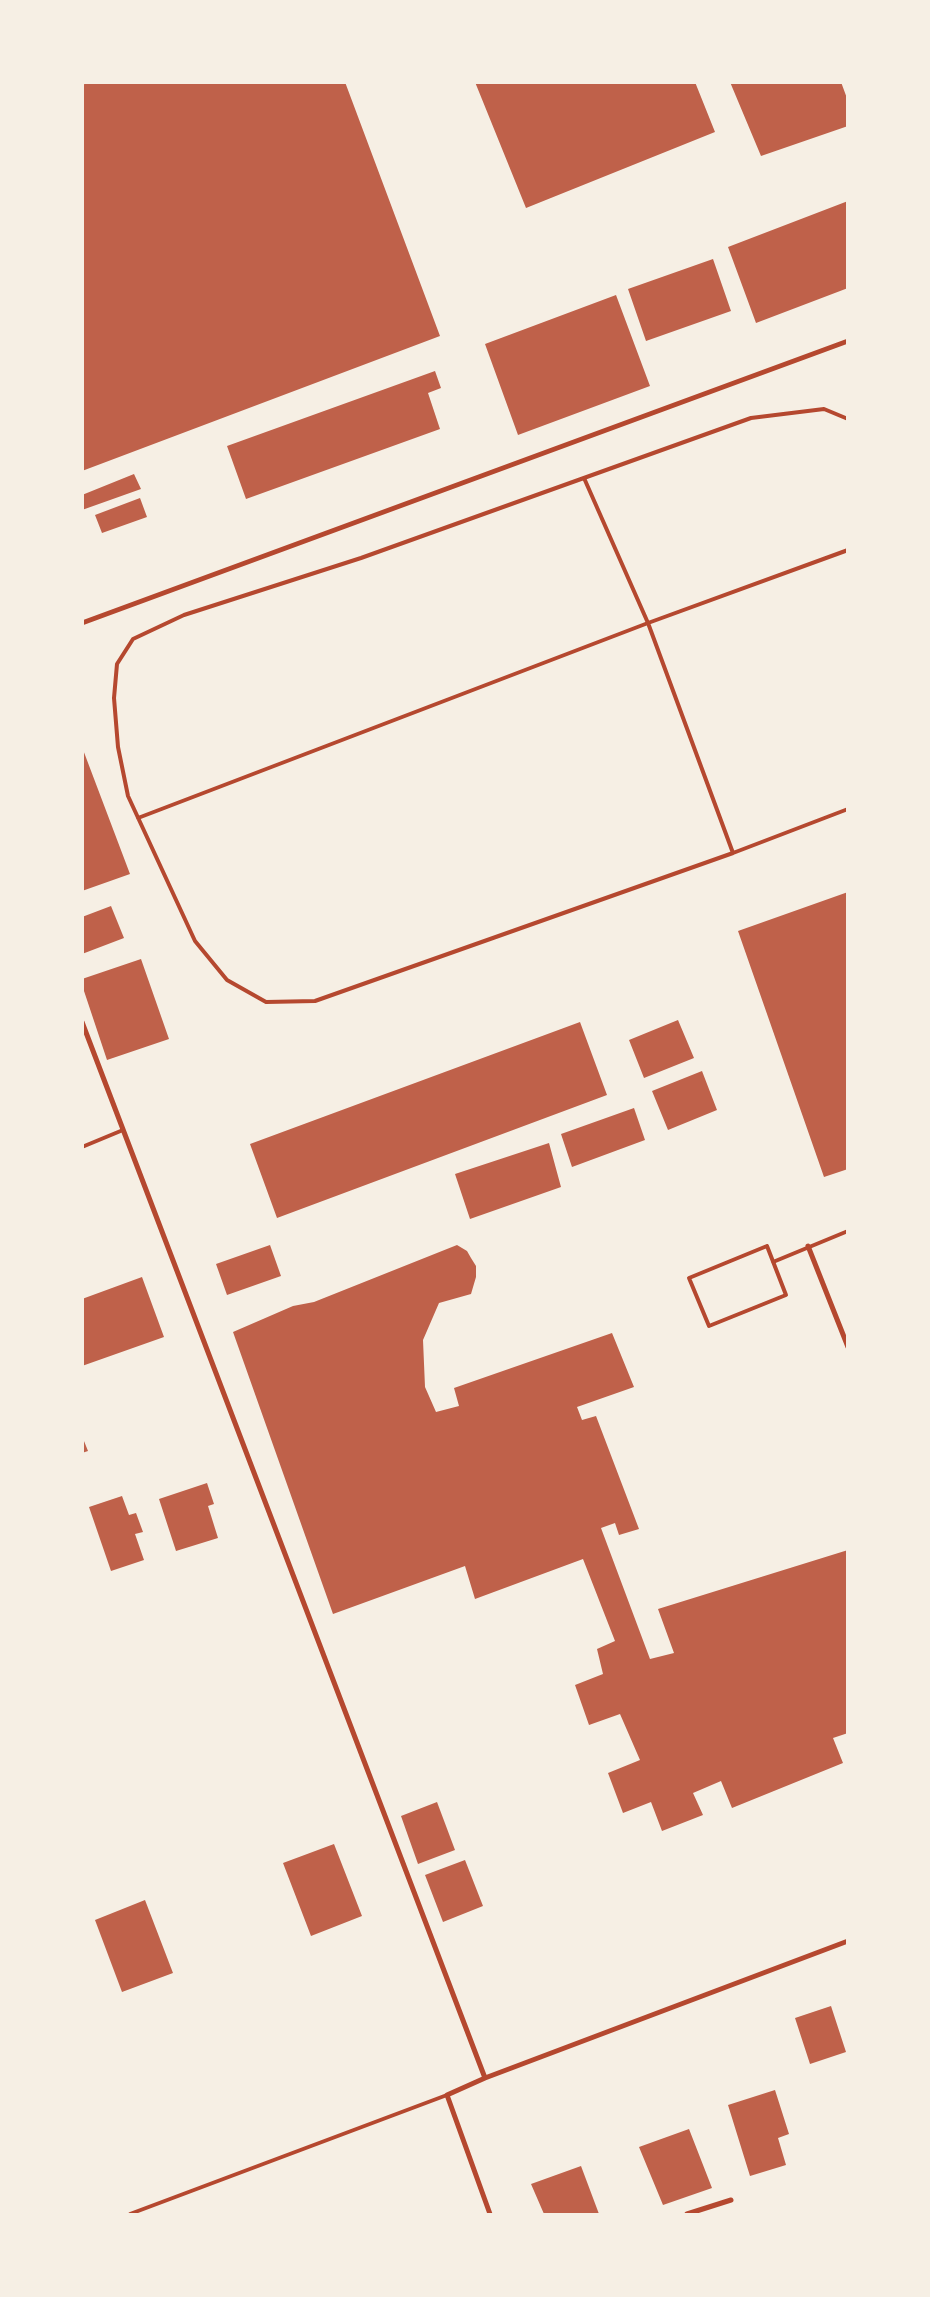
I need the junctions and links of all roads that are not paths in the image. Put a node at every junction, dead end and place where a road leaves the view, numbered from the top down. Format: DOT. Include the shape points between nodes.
graph roads {
  1 [pos="848,341"];
  2 [pos="848,420"];
  3 [pos="584,478"];
  4 [pos="848,550"];
  5 [pos="82,623"];
  6 [pos="648,623"];
  7 [pos="848,809"];
  8 [pos="138,818"];
  9 [pos="733,852"];
  10 [pos="82,1022"];
  11 [pos="123,1130"];
  12 [pos="82,1147"];
  13 [pos="848,1231"];
  14 [pos="808,1246"];
  15 [pos="773,1262"];
  16 [pos="848,1347"];
  17 [pos="848,1941"];
  18 [pos="485,2078"];
  19 [pos="447,2095"];
  20 [pos="732,2200"];
  21 [pos="130,2214"];
  22 [pos="490,2214"];
  23 [pos="687,2214"];
  1 -- 5 [label="street"];
  2 -- 3 [label="lane" via="824,409 751,418"];
  3 -- 6 [label="lane"];
  3 -- 8 [label="lane" via="361,558 184,615 132,639 117,664 114,698 118,747 128,796"];
  4 -- 6 [label="lane"];
  6 -- 8 [label="lane"];
  6 -- 9 [label="lane"];
  7 -- 9 [label="lane"];
  8 -- 9 [label="lane" via="195,940 227,980 266,1002 315,1001"];
  10 -- 11 [label="street"];
  11 -- 12 [label="lane"];
  11 -- 18 [label="street"];
  13 -- 14 [label="lane"];
  14 -- 15 [label="lane"];
  14 -- 16 [label="street"];
  15 -- 15 [label="lane" via="786,1295 709,1326 688,1278 767,1246"];
  17 -- 18 [label="street"];
  18 -- 19 [label="street"];
  19 -- 21 [label="lane"];
  19 -- 22 [label="street"];
  20 -- 23 [label="street"];
}
